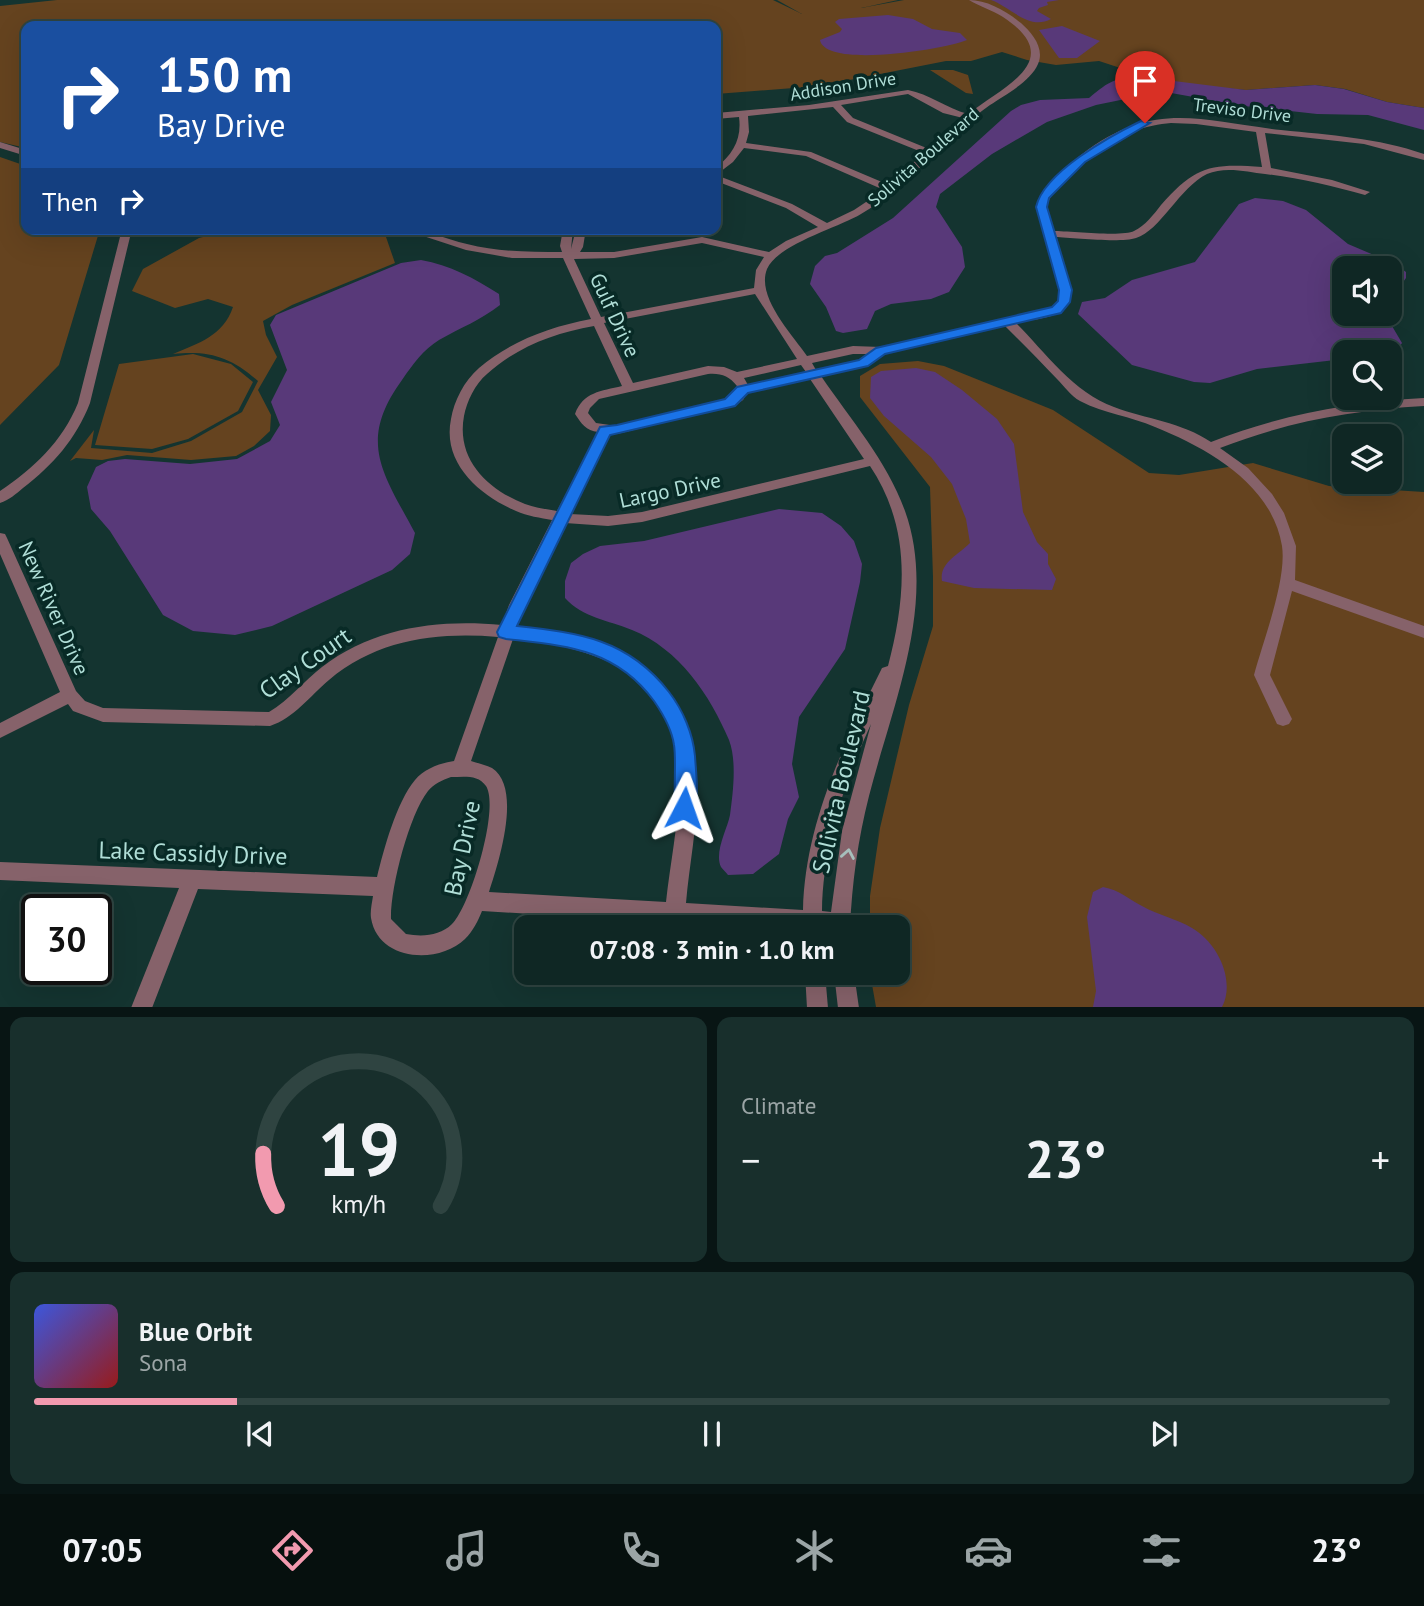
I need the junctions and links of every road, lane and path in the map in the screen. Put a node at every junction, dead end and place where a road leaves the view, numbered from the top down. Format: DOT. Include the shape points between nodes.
graph roads {
  1 [pos="972,0"];
  2 [pos="835,104"];
  3 [pos="743,114"];
  4 [pos="721,116"];
  5 [pos="969,117"];
  6 [pos="1260,130"];
  7 [pos="0,145"];
  8 [pos="742,145"];
  9 [pos="21,151"];
  10 [pos="929,152"];
  11 [pos="1424,157"];
  12 [pos="721,168"];
  13 [pos="1267,172"];
  14 [pos="721,180"];
  15 [pos="888,188"];
  16 [pos="1365,192"];
  17 [pos="828,228"];
  18 [pos="1049,234"];
  19 [pos="125,235"];
  20 [pos="425,235"];
  21 [pos="567,235"];
  22 [pos="580,235"];
  23 [pos="771,256"];
  24 [pos="570,257"];
  25 [pos="759,290"];
  26 [pos="597,321"];
  27 [pos="1008,322"];
  28 [pos="881,351"];
  29 [pos="804,360"];
  30 [pos="814,373"];
  31 [pos="736,376"];
  32 [pos="629,388"];
  33 [pos="742,390"];
  34 [pos="1424,402"];
  35 [pos="605,430"];
  36 [pos="1210,447"];
  37 [pos="874,461"];
  38 [pos="0,498"];
  39 [pos="562,518"];
  40 [pos="0,538"];
  41 [pos="1287,583"];
  42 [pos="506,632"];
  43 [pos="1424,632"];
  44 [pos="899,650"];
  45 [pos="70,695"];
  46 [pos="1283,719"];
  47 [pos="0,731"];
  48 [pos="460,768"];
  49 [pos="0,871"];
  50 [pos="192,880"];
  51 [pos="384,887"];
  52 [pos="478,901"];
  53 [pos="675,911"];
  54 [pos="721,915"];
  55 [pos="813,915"];
  56 [pos="841,915"];
  57 [pos="816,985"];
  58 [pos="846,985"];
  59 [pos="142,1007"];
  60 [pos="818,1007"];
  61 [pos="849,1007"];
  1 -- 5 [label="street, Solivita Boulevard" via="1007,17 1033,40 1038,54 1028,71"];
  2 -- 3 [label="street, Addison Drive"];
  2 -- 5 [label="street, Addison Drive" via="908,92"];
  2 -- 10 [label="street" via="850,120"];
  3 -- 4 [label="street, Addison Drive"];
  3 -- 8 [label="street"];
  5 -- 10 [label="street, Solivita Boulevard"];
  6 -- 11 [label="street, Treviso Drive" via="1377,145"];
  6 -- 13 [label="street"];
  6 -- 18 [label="street, Treviso Drive" via="1168,120 1133,128 1081,159 1049,190 1041,207"];
  7 -- 9 [label="street"];
  8 -- 12 [label="street"];
  8 -- 15 [label="street" via="808,154"];
  10 -- 15 [label="street, Solivita Boulevard"];
  13 -- 16 [label="street" via="1337,182"];
  13 -- 18 [label="street" via="1231,168 1199,175 1160,210 1143,233 1133,236"];
  14 -- 17 [label="street" via="789,206"];
  15 -- 17 [label="street, Solivita Boulevard" via="860,211"];
  17 -- 23 [label="street, Solivita Boulevard"];
  18 -- 27 [label="street, Treviso Drive" via="1065,290 1064,302 1057,310"];
  19 -- 38 [label="street" via="77,421 46,461"];
  20 -- 24 [label="street" via="489,251"];
  21 -- 24 [label="street, Gulf Drive"];
  22 -- 24 [label="street, Gulf Drive"];
  23 -- 24 [label="street" via="702,240 634,253"];
  23 -- 25 [label="street" via="760,275"];
  24 -- 26 [label="street, Gulf Drive"];
  25 -- 26 [label="street, Largo Drive"];
  25 -- 29 [label="street, Solivita Boulevard"];
  26 -- 32 [label="street, Gulf Drive"];
  26 -- 39 [label="street, Largo Drive" via="539,335 493,360 470,383 454,423 457,450 468,472 482,486 523,509"];
  27 -- 28 [label="street, Treviso Drive"];
  27 -- 36 [label="street" via="1087,400 1165,426"];
  28 -- 29 [label="street, Treviso Drive" via="857,349"];
  28 -- 30 [label="street, Treviso Drive" via="867,362"];
  29 -- 30 [label="street, Solivita Boulevard"];
  29 -- 31 [label="street, Treviso Drive"];
  30 -- 33 [label="street, Treviso Drive"];
  30 -- 37 [label="street, Solivita Boulevard"];
  31 -- 32 [label="street" via="708,370"];
  31 -- 33 [label="street"];
  32 -- 35 [label="street" via="595,396 583,405 584,420"];
  33 -- 35 [label="street, Treviso Drive" via="730,403"];
  34 -- 36 [label="street" via="1305,416"];
  35 -- 39 [label="street, Bay Drive"];
  36 -- 41 [label="street" via="1243,471 1277,513 1289,546"];
  37 -- 39 [label="street, Largo Drive" via="648,517 609,522"];
  37 -- 44 [label="street, Solivita Boulevard" via="896,504 908,549 909,601"];
  39 -- 42 [label="street, Bay Drive"];
  40 -- 45 [label="street, New River Drive"];
  41 -- 43 [label="street"];
  41 -- 46 [label="street" via="1262,675"];
  42 -- 45 [label="street, Clay Court" via="461,628 386,640 341,662 286,711 270,719 103,715 79,706"];
  42 -- 48 [label="street, Bay Drive"];
  42 -- 53 [label="street, Clay Court" via="572,640 609,652 646,676 670,708 684,743 687,782"];
  44 -- 55 [label="street, Solivita Boulevard" via="836,787 816,870"];
  56 -- 44 [label="street, Solivita Boulevard, one-way" via="855,816"];
  45 -- 47 [label="street"];
  48 -- 51 [label="street, Bay Drive" via="428,779 414,796"];
  48 -- 52 [label="street, Bay Drive" via="486,776 499,796 499,815"];
  49 -- 50 [label="street, Lake Cassidy Drive"];
  50 -- 51 [label="street, Lake Cassidy Drive"];
  50 -- 59 [label="street"];
  51 -- 52 [label="street, Bay Drive" via="380,911 385,929 396,941 413,946 434,945 453,936 469,921"];
  52 -- 53 [label="street"];
  53 -- 54 [label="street"];
  57 -- 60 [label="street"];
  58 -- 61 [label="street"];
}
